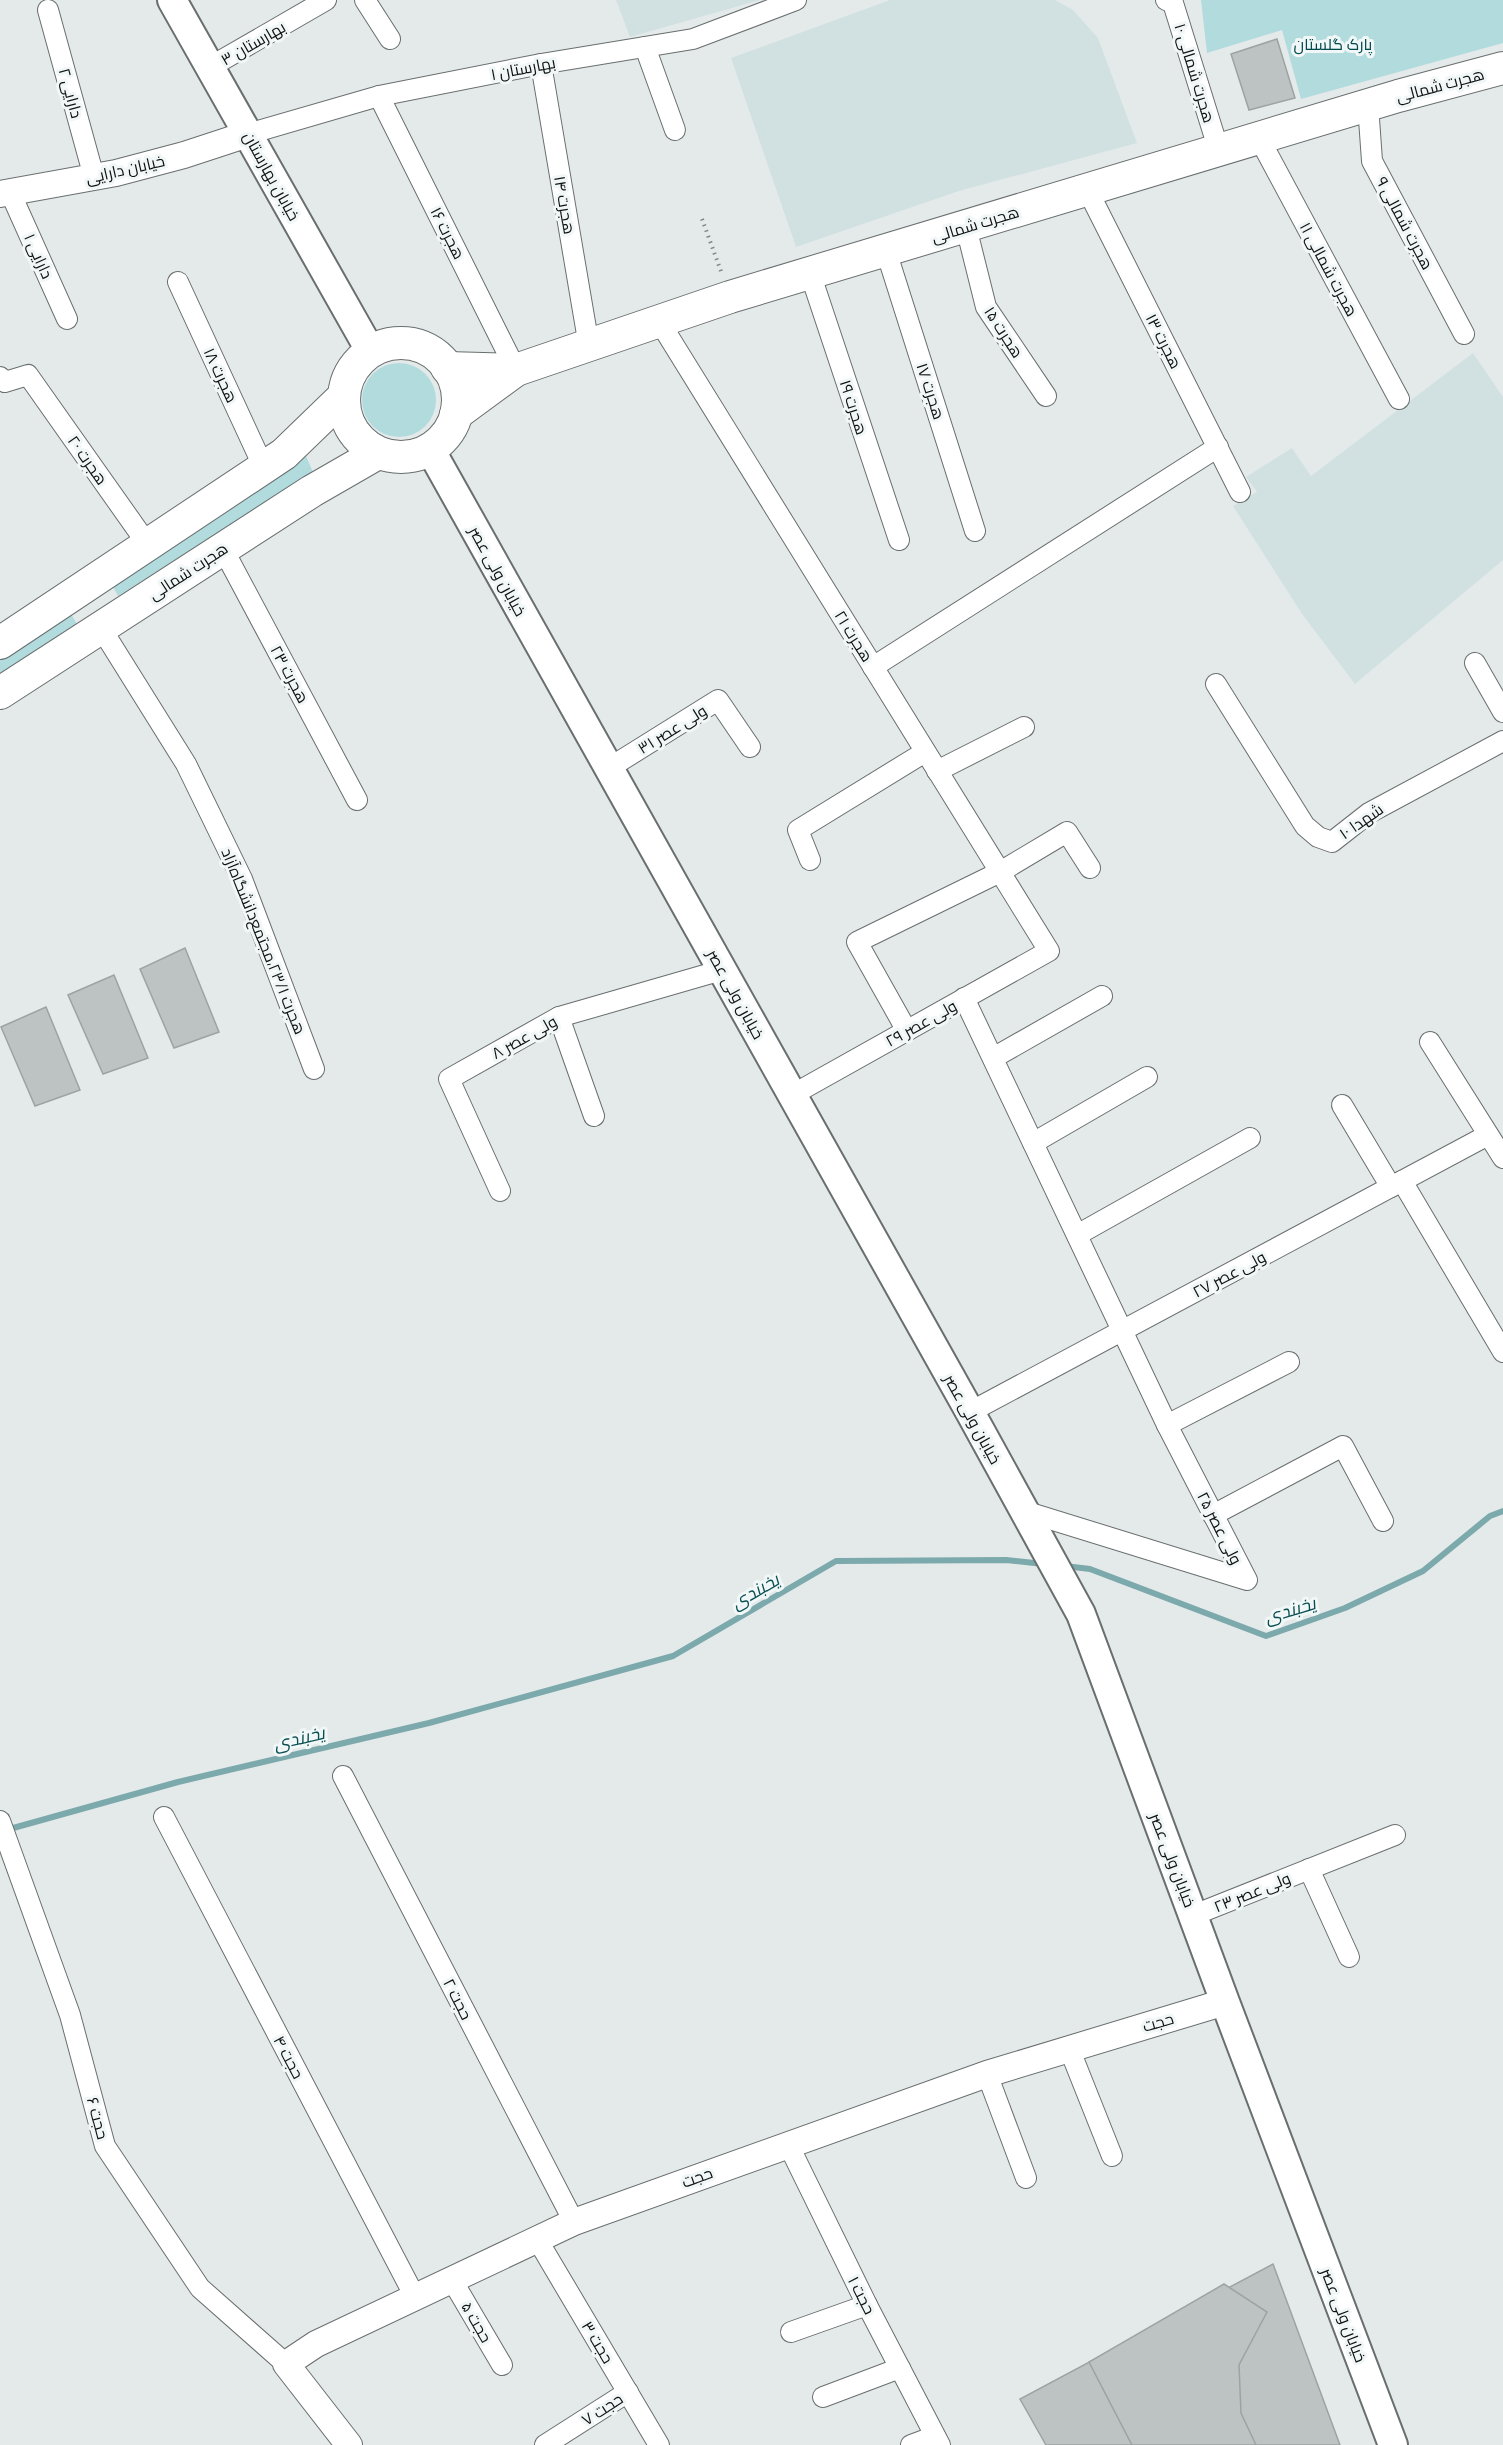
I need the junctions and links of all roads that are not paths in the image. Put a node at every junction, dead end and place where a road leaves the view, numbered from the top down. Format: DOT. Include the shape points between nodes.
graph roads {
  1 [pos="172,0"];
  2 [pos="326,0"];
  3 [pos="365,0"];
  4 [pos="796,0"];
  5 [pos="1171,1"];
  6 [pos="48,10"];
  7 [pos="390,39"];
  8 [pos="645,47"];
  9 [pos="541,64"];
  10 [pos="210,67"];
  11 [pos="1503,68"];
  12 [pos="379,96"];
  13 [pos="1368,105"];
  14 [pos="675,130"];
  15 [pos="248,134"];
  16 [pos="1259,138"];
  17 [pos="1219,151"];
  18 [pos="94,177"];
  19 [pos="1088,191"];
  20 [pos="5,193"];
  21 [pos="966,227"];
  22 [pos="886,251"];
  23 [pos="810,273"];
  24 [pos="178,282"];
  25 [pos="67,319"];
  26 [pos="659,321"];
  27 [pos="1464,334"];
  28 [pos="589,346"];
  29 [pos="371,352"];
  30 [pos="447,368"];
  31 [pos="516,370"];
  32 [pos="0,377"];
  33 [pos="344,396"];
  34 [pos="1046,396"];
  35 [pos="1399,399"];
  36 [pos="456,414"];
  37 [pos="1218,447"];
  38 [pos="430,449"];
  39 [pos="378,453"];
  40 [pos="264,468"];
  41 [pos="1240,492"];
  42 [pos="975,531"];
  43 [pos="899,540"];
  44 [pos="148,545"];
  45 [pos="223,549"];
  46 [pos="101,628"];
  47 [pos="0,644"];
  48 [pos="1475,663"];
  49 [pos="873,667"];
  50 [pos="1216,684"];
  51 [pos="0,693"];
  52 [pos="1503,712"];
  53 [pos="1024,727"];
  54 [pos="1503,741"];
  55 [pos="750,747"];
  56 [pos="926,752"];
  57 [pos="609,768"];
  58 [pos="938,771"];
  59 [pos="357,800"];
  60 [pos="810,860"];
  61 [pos="1090,868"];
  62 [pos="1000,872"];
  63 [pos="1049,951"];
  64 [pos="722,970"];
  65 [pos="1102,996"];
  66 [pos="964,998"];
  67 [pos="559,1017"];
  68 [pos="907,1031"];
  69 [pos="1430,1042"];
  70 [pos="993,1058"];
  71 [pos="314,1069"];
  72 [pos="1147,1077"];
  73 [pos="792,1095"];
  74 [pos="1342,1105"];
  75 [pos="594,1116"];
  76 [pos="1488,1135"];
  77 [pos="1250,1138"];
  78 [pos="1033,1143"];
  79 [pos="1503,1158"];
  80 [pos="1396,1184"];
  81 [pos="500,1191"];
  82 [pos="1077,1235"];
  83 [pos="1123,1331"];
  84 [pos="1503,1352"];
  85 [pos="1289,1362"];
  86 [pos="970,1412"];
  87 [pos="1167,1425"];
  88 [pos="1024,1512"];
  89 [pos="1213,1515"];
  90 [pos="1383,1521"];
  91 [pos="343,1776"];
  92 [pos="164,1817"];
  93 [pos="0,1821"];
  94 [pos="1395,1835"];
  95 [pos="1309,1869"];
  96 [pos="1194,1915"];
  97 [pos="1349,1957"];
  98 [pos="1225,2002"];
  99 [pos="1069,2048"];
  100 [pos="987,2074"];
  101 [pos="788,2144"];
  102 [pos="1112,2156"];
  103 [pos="1026,2178"];
  104 [pos="574,2222"];
  105 [pos="537,2239"];
  106 [pos="452,2280"];
  107 [pos="415,2297"];
  108 [pos="867,2305"];
  109 [pos="791,2332"];
  110 [pos="286,2364"];
  111 [pos="502,2365"];
  112 [pos="900,2368"];
  113 [pos="628,2392"];
  114 [pos="823,2397"];
  115 [pos="938,2440"];
  116 [pos="349,2445"];
  117 [pos="545,2445"];
  118 [pos="659,2445"];
  119 [pos="911,2445"];
  120 [pos="1393,2445"];
  1 -- 10 [label="main road, خیابان بهارستان"];
  2 -- 10 [label="street, بهارستان ۳"];
  3 -- 7 [label="street"];
  4 -- 8 [label="street, بهارستان ۱" via="693,39"];
  5 -- 17 [label="street, هجرت شمالی ۱۰"];
  6 -- 18 [label="street, دارایی ۲"];
  8 -- 9 [label="street, بهارستان ۱"];
  8 -- 14 [label="street"];
  9 -- 12 [label="street, بهارستان ۱"];
  9 -- 28 [label="street, هجرت ۱۴"];
  10 -- 15 [label="main road, خیابان بهارستان"];
  11 -- 13 [label="main road, هجرت شمالی"];
  12 -- 15 [label="street, بهارستان ۱"];
  12 -- 31 [label="street, هجرت ۱۶"];
  13 -- 16 [label="main road, هجرت شمالی"];
  13 -- 27 [label="street, هجرت شمالی ۹" via="1372,161"];
  15 -- 18 [label="street, خیابان دارایی" via="184,155"];
  15 -- 29 [label="main road, خیابان بهارستان"];
  16 -- 17 [label="main road, هجرت شمالی"];
  16 -- 35 [label="street, هجرت شمالی ۱۱"];
  17 -- 19 [label="main road, هجرت شمالی"];
  18 -- 20 [label="street, خیابان دارایی"];
  19 -- 21 [label="main road, هجرت شمالی"];
  19 -- 37 [label="street, هجرت ۱۳"];
  20 -- 25 [label="street, دارایی ۱"];
  21 -- 22 [label="main road, هجرت شمالی"];
  21 -- 34 [label="street, هجرت ۱۵" via="986,307"];
  22 -- 23 [label="main road, هجرت شمالی"];
  22 -- 42 [label="street, هجرت ۱۷"];
  23 -- 26 [label="main road, هجرت شمالی"];
  23 -- 43 [label="street, هجرت ۱۹"];
  24 -- 40 [label="street, هجرت ۱۸"];
  26 -- 28 [label="main road, هجرت شمالی"];
  26 -- 49 [label="street, هجرت ۲۱"];
  28 -- 31 [label="main road, هجرت شمالی"];
  29 -- 30 [label="main road" via="387,345 420,347"];
  29 -- 33 [label="main road" via="357,363"];
  30 -- 31 [label="main road, هجرت شمالی"];
  30 -- 36 [label="main road" via="457,390"];
  31 -- 36 [label="main road"];
  32 -- 44 [label="street, هجرت ۲۰" via="5,382 28,375"];
  33 -- 39 [label="main road" via="352,430"];
  33 -- 40 [label="main road"];
  36 -- 38 [label="main road" via="442,440"];
  37 -- 41 [label="street, هجرت ۱۳"];
  37 -- 49 [label="street"];
  38 -- 39 [label="main road" via="414,456"];
  38 -- 57 [label="main road, خیابان ولی عصر"];
  39 -- 45 [label="main road, هجرت شمالی"];
  40 -- 44 [label="main road"];
  44 -- 47 [label="main road"];
  45 -- 46 [label="main road, هجرت شمالی"];
  45 -- 59 [label="street, هجرت ۲۳"];
  46 -- 51 [label="main road, هجرت شمالی"];
  46 -- 71 [label="street, هجرت ۲۳/۱،مجتمع‌دانشگاه‌آزاد" via="186,764 242,879"];
  48 -- 52 [label="street"];
  49 -- 56 [label="street, هجرت ۲۱"];
  50 -- 54 [label="street, شهدا ۱۰" via="1305,826 1332,842 1369,813"];
  53 -- 58 [label="street"];
  55 -- 57 [label="street, ولی عصر ۳۱" via="718,700"];
  56 -- 58 [label="street, هجرت ۲۱"];
  56 -- 60 [label="street" via="798,830"];
  57 -- 64 [label="main road, خیابان ولی عصر"];
  58 -- 62 [label="street, هجرت ۲۱"];
  61 -- 62 [label="street" via="1067,832"];
  62 -- 63 [label="street, هجرت ۲۱"];
  62 -- 68 [label="street" via="857,942"];
  63 -- 66 [label="street, ولی عصر ۲۹"];
  64 -- 67 [label="street, ولی عصر ۸"];
  64 -- 73 [label="main road, خیابان ولی عصر"];
  65 -- 70 [label="street"];
  66 -- 68 [label="street, ولی عصر ۲۹"];
  66 -- 70 [label="street, ولی عصر ۲۵"];
  67 -- 75 [label="street"];
  67 -- 81 [label="street, ولی عصر ۸" via="449,1079"];
  68 -- 73 [label="street, ولی عصر ۲۹"];
  69 -- 76 [label="street"];
  70 -- 78 [label="street, ولی عصر ۲۵"];
  72 -- 78 [label="street"];
  73 -- 86 [label="main road, خیابان ولی عصر"];
  74 -- 80 [label="street"];
  76 -- 79 [label="street"];
  76 -- 80 [label="street, ولی عصر ۲۷"];
  77 -- 82 [label="street"];
  78 -- 82 [label="street, ولی عصر ۲۵"];
  80 -- 83 [label="street, ولی عصر ۲۷"];
  80 -- 84 [label="street"];
  82 -- 83 [label="street, ولی عصر ۲۵"];
  83 -- 86 [label="street, ولی عصر ۲۷"];
  83 -- 87 [label="street, ولی عصر ۲۵"];
  85 -- 87 [label="street"];
  86 -- 88 [label="main road, خیابان ولی عصر"];
  87 -- 89 [label="street, ولی عصر ۲۵"];
  88 -- 89 [label="street, ولی عصر ۲۵" via="1247,1580"];
  88 -- 96 [label="main road, خیابان ولی عصر" via="1081,1614"];
  89 -- 90 [label="street" via="1343,1446"];
  91 -- 104 [label="street, حجت ۲"];
  92 -- 107 [label="street, حجت ۴"];
  93 -- 110 [label="street, حجت ۶" via="70,2015 105,2146 200,2288"];
  94 -- 95 [label="street, ولی عصر ۲۳"];
  95 -- 96 [label="street, ولی عصر ۲۳"];
  95 -- 97 [label="street, ولی عصر ۲۳"];
  96 -- 98 [label="main road, خیابان ولی عصر"];
  98 -- 99 [label="street, حجت"];
  98 -- 120 [label="main road, خیابان ولی عصر"];
  99 -- 100 [label="street, حجت"];
  99 -- 102 [label="street"];
  100 -- 101 [label="street, حجت"];
  100 -- 103 [label="street"];
  101 -- 104 [label="street, حجت"];
  101 -- 108 [label="street, حجت ۱"];
  104 -- 105 [label="street, حجت"];
  105 -- 106 [label="street, حجت"];
  105 -- 113 [label="street, حجت ۳"];
  106 -- 107 [label="street, حجت"];
  106 -- 111 [label="street, حجت ۵"];
  107 -- 110 [label="street, حجت" via="316,2344"];
  108 -- 109 [label="street"];
  108 -- 112 [label="street, حجت ۱"];
  110 -- 116 [label="street"];
  112 -- 114 [label="street"];
  112 -- 115 [label="street, حجت ۱"];
  113 -- 117 [label="street, حجت ۷"];
  113 -- 118 [label="street, حجت ۳"];
  115 -- 119 [label="street"];
}
